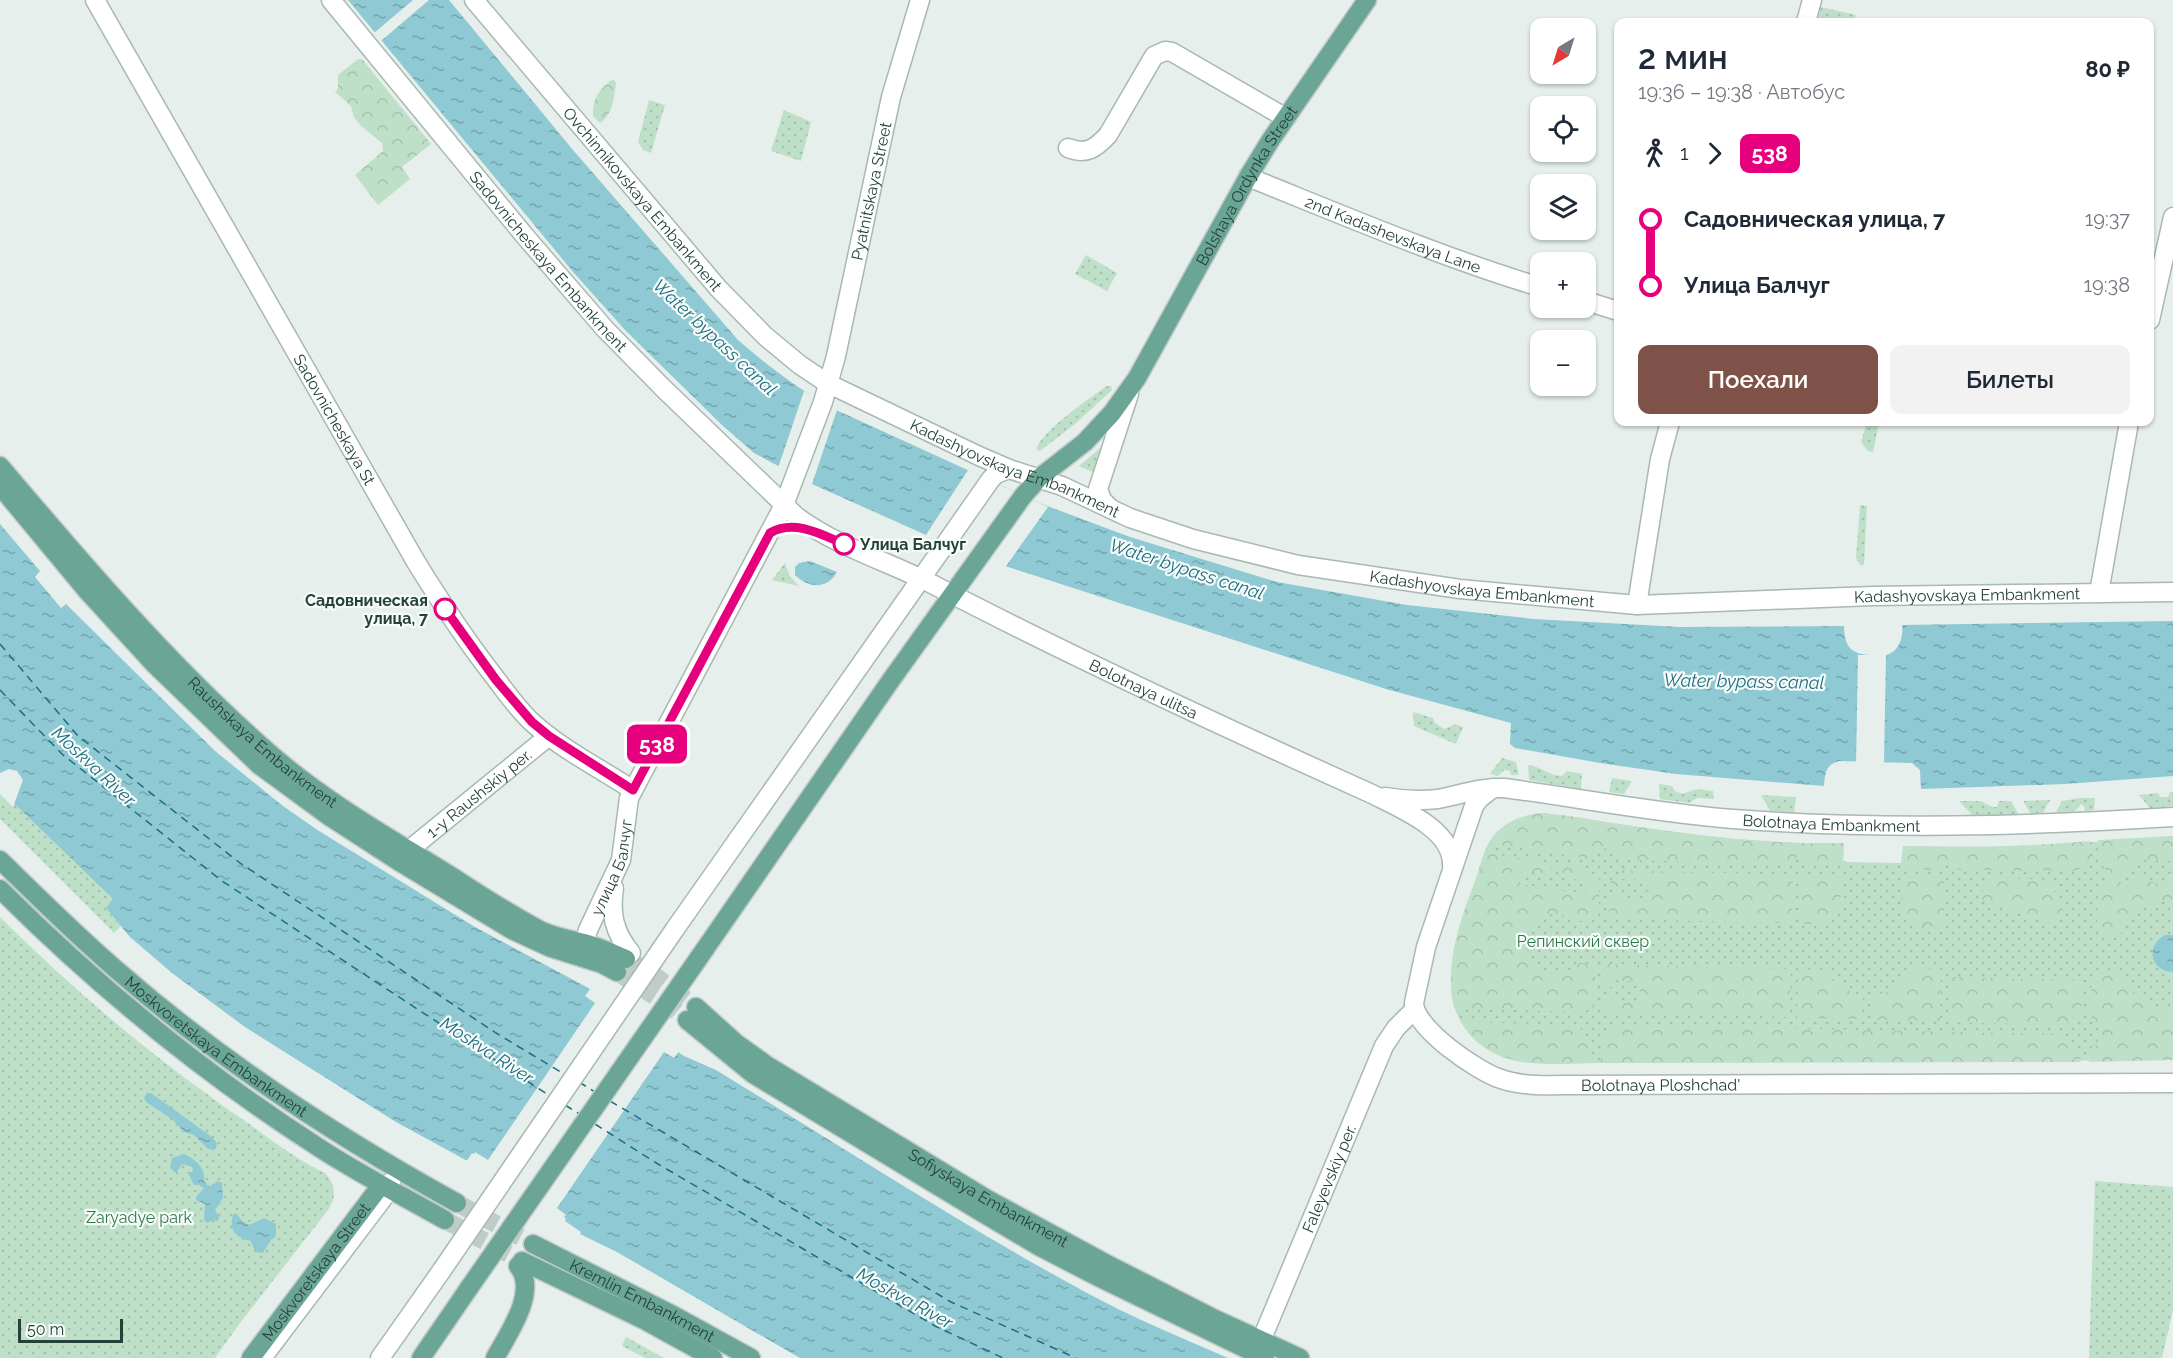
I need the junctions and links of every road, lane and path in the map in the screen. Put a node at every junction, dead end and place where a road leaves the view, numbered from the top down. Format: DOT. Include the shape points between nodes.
graph roads {
  1 [pos="95,0"];
  2 [pos="331,0"];
  3 [pos="474,0"];
  4 [pos="920,0"];
  5 [pos="1367,0"];
  6 [pos="1812,0"];
  7 [pos="1807,18"];
  8 [pos="1286,118"];
  9 [pos="1068,148"];
  10 [pos="1248,177"];
  11 [pos="2173,217"];
  12 [pos="1530,284"];
  13 [pos="2154,302"];
  14 [pos="1596,304"];
  15 [pos="1614,310"];
  16 [pos="1137,378"];
  17 [pos="827,383"];
  18 [pos="1669,426"];
  19 [pos="2128,426"];
  20 [pos="0,466"];
  21 [pos="1009,469"];
  22 [pos="1039,478"];
  23 [pos="0,486"];
  24 [pos="784,505"];
  25 [pos="1118,514"];
  26 [pos="818,532"];
  27 [pos="770,533"];
  28 [pos="920,578"];
  29 [pos="2173,592"];
  30 [pos="2099,593"];
  31 [pos="952,595"];
  32 [pos="1637,605"];
  33 [pos="549,736"];
  34 [pos="1493,788"];
  35 [pos="633,790"];
  36 [pos="1372,794"];
  37 [pos="2173,817"];
  38 [pos="409,850"];
  39 [pos="0,860"];
  40 [pos="1452,865"];
  41 [pos="616,874"];
  42 [pos="0,889"];
  43 [pos="582,950"];
  44 [pos="625,962"];
  45 [pos="1414,1010"];
  46 [pos="691,1013"];
  47 [pos="2173,1083"];
  48 [pos="388,1180"];
  49 [pos="457,1203"];
  50 [pos="445,1220"];
  51 [pos="533,1244"];
  52 [pos="1261,1350"];
  53 [pos="251,1358"];
  54 [pos="262,1358"];
  55 [pos="380,1358"];
  56 [pos="421,1358"];
  57 [pos="495,1358"];
  58 [pos="713,1358"];
  59 [pos="751,1358"];
  60 [pos="1300,1358"];
  1 -- 33 [label="street, Sadovnicheskaya St" via="433,590 518,708"];
  2 -- 24 [label="street, Sadovnicheskaya Embankment" via="604,328"];
  3 -- 17 [label="street, Ovchinnikovskaya Embankment" via="717,288 777,347"];
  4 -- 17 [label="street, Pyatnitskaya Street" via="891,97"];
  5 -- 8 [label="main road, Bolshaya Ordynka Street"];
  6 -- 7 [label="street"];
  8 -- 9 [label="street" via="1165,51 1154,56 1108,135 1091,150"];
  8 -- 10 [label="main road, Bolshaya Ordynka Street"];
  10 -- 12 [label="street, 2nd Kadashevskaya Lane" via="1436,252"];
  10 -- 16 [label="main road, Bolshaya Ordynka Street"];
  11 -- 13 [label="street"];
  14 -- 15 [label="street"];
  16 -- 22 [label="main road, Bolshaya Ordynka Street" via="1085,442"];
  16 -- 25 [label="street, Bolshaya Ordynka Street" via="1098,489 1102,500"];
  17 -- 21 [label="street, Kadashyovskaya Embankment"];
  17 -- 24 [label="street, Pyatnitskaya Street"];
  18 -- 32 [label="street"];
  19 -- 30 [label="street"];
  20 -- 38 [label="main road, Raushskaya Embankment" via="99,582 239,725 315,788"];
  21 -- 22 [label="street, Kadashyovskaya Embankment"];
  21 -- 28 [label="street" via="991,479"];
  22 -- 25 [label="street, Kadashyovskaya Embankment"];
  22 -- 31 [label="main road, Bolshaya Ordynka Street"];
  23 -- 43 [label="main road, Raushskaya Embankment" via="154,664 259,765 330,817 526,938 551,948"];
  24 -- 26 [label="street, Sadovnicheskaya Embankment"];
  24 -- 27 [label="street, Pyatnitskaya Street"];
  25 -- 32 [label="street, Kadashyovskaya Embankment" via="1298,565 1460,589"];
  26 -- 27 [label="street" via="788,527"];
  26 -- 28 [label="street, Bolotnaya ulitsa"];
  27 -- 35 [label="street, улица Балчуг"];
  28 -- 31 [label="street, Bolotnaya ulitsa"];
  28 -- 55 [label="street, bridge"];
  29 -- 30 [label="street, Kadashyovskaya Embankment"];
  30 -- 32 [label="street, Kadashyovskaya Embankment"];
  31 -- 36 [label="street, Bolotnaya ulitsa" via="1137,686"];
  31 -- 56 [label="main road, Bolshaya Ordynka Street, bridge"];
  33 -- 35 [label="street, Sadovnicheskaya St"];
  33 -- 38 [label="street, 1-y Raushskiy per."];
  34 -- 36 [label="street, Bolotnaya ulitsa" via="1420,801"];
  34 -- 37 [label="street, Bolotnaya Embankment" via="1689,815 1826,825 2053,824"];
  34 -- 40 [label="street" via="1474,806"];
  35 -- 41 [label="street, улица Балчуг"];
  36 -- 40 [label="street, Bolotnaya ulitsa" via="1411,814 1435,832 1449,847"];
  38 -- 43 [label="main road, Raushskaya Embankment" via="542,932"];
  39 -- 48 [label="main road, Moskvoretskaya Embankment" via="93,949 187,1028"];
  40 -- 45 [label="street" via="1420,970"];
  41 -- 43 [label="street, улица Балчуг"];
  41 -- 44 [label="street" via="611,910"];
  42 -- 48 [label="main road, Moskvoretskaya Embankment" via="79,965 182,1051 318,1147"];
  43 -- 44 [label="main road" via="602,964"];
  45 -- 47 [label="street, Bolotnaya Ploshchad'" via="1460,1056 1501,1079 1524,1084"];
  45 -- 52 [label="street, Faleyevskiy per." via="1384,1046"];
  46 -- 52 [label="main road, Sofiyskaya Embankment" via="753,1074 981,1212 1100,1278"];
  48 -- 49 [label="main road, Moskvoretskaya Embankment" via="424,1185"];
  48 -- 50 [label="main road, Moskvoretskaya Embankment"];
  48 -- 53 [label="main road, Moskvoretskaya Street"];
  48 -- 54 [label="street, Moskvoretskaya Street"];
  51 -- 59 [label="main road, Kremlin Embankment"];
  52 -- 60 [label="main road, Sofiyskaya Embankment"];
  57 -- 58 [label="main road, Kremlin Embankment" via="526,1291 520,1263 645,1321"];
}
